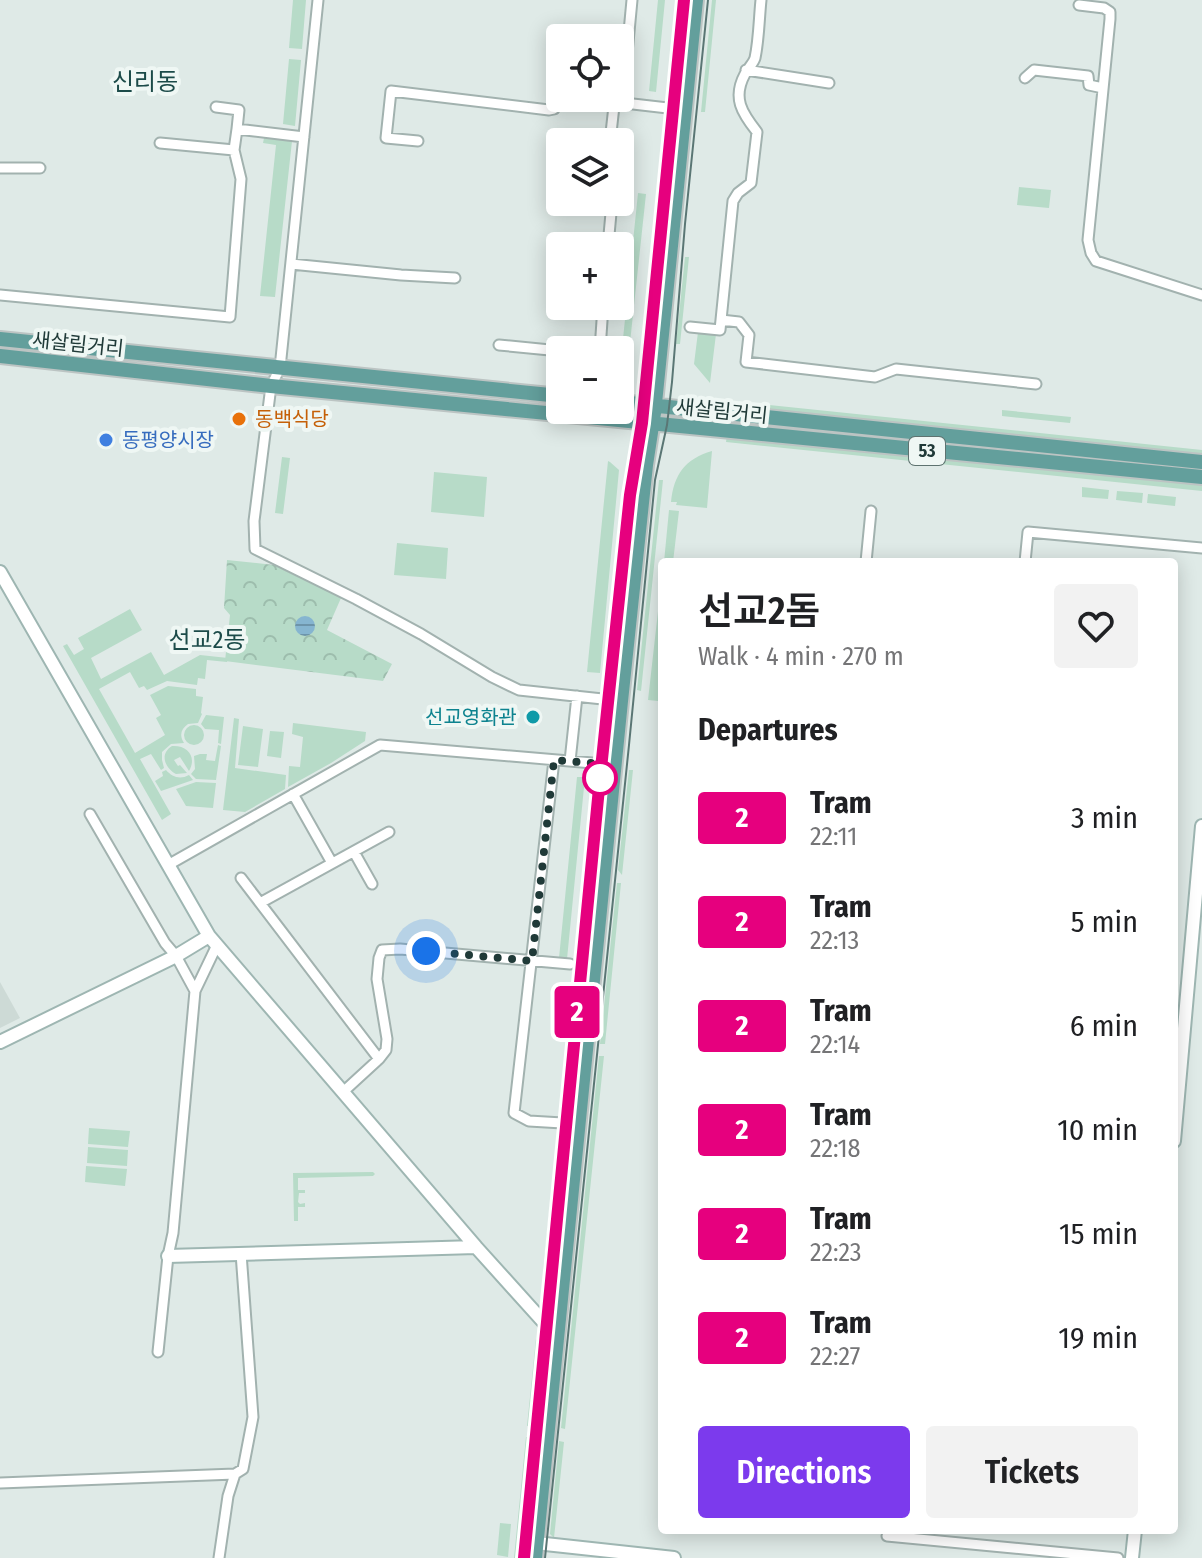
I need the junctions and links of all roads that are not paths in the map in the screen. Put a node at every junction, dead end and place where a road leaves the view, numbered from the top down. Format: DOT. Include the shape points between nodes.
graph roads {
  1 [pos="318,0"];
  2 [pos="632,0"];
  3 [pos="696,0"];
  4 [pos="761,0"];
  5 [pos="1079,5"];
  6 [pos="630,24"];
  7 [pos="746,70"];
  8 [pos="1025,78"];
  9 [pos="829,83"];
  10 [pos="1103,88"];
  11 [pos="634,104"];
  12 [pos="216,107"];
  13 [pos="546,110"];
  14 [pos="685,110"];
  15 [pos="237,129"];
  16 [pos="304,137"];
  17 [pos="418,141"];
  18 [pos="160,143"];
  19 [pos="234,150"];
  20 [pos="0,168"];
  21 [pos="40,168"];
  22 [pos="291,264"];
  23 [pos="455,278"];
  24 [pos="0,295"];
  25 [pos="1202,295"];
  26 [pos="721,320"];
  27 [pos="690,327"];
  28 [pos="0,339"];
  29 [pos="499,345"];
  30 [pos="546,350"];
  31 [pos="0,356"];
  32 [pos="280,368"];
  33 [pos="1036,384"];
  34 [pos="271,386"];
  35 [pos="546,395"];
  36 [pos="634,404"];
  37 [pos="655,406"];
  38 [pos="653,424"];
  39 [pos="1202,462"];
  40 [pos="1202,477"];
  41 [pos="871,511"];
  42 [pos="1202,548"];
  43 [pos="866,558"];
  44 [pos="1025,558"];
  45 [pos="0,572"];
  46 [pos="577,696"];
  47 [pos="621,701"];
  48 [pos="554,760"];
  49 [pos="570,761"];
  50 [pos="616,765"];
  51 [pos="293,794"];
  52 [pos="90,814"];
  53 [pos="1202,826"];
  54 [pos="389,832"];
  55 [pos="354,852"];
  56 [pos="332,863"];
  57 [pos="168,865"];
  58 [pos="241,878"];
  59 [pos="372,884"];
  60 [pos="260,903"];
  61 [pos="213,941"];
  62 [pos="176,956"];
  63 [pos="532,961"];
  64 [pos="570,964"];
  65 [pos="195,991"];
  66 [pos="0,1042"];
  67 [pos="379,1059"];
  68 [pos="343,1092"];
  69 [pos="1178,1096"];
  70 [pos="579,1124"];
  71 [pos="476,1247"];
  72 [pos="241,1253"];
  73 [pos="168,1256"];
  74 [pos="558,1338"];
  75 [pos="158,1352"];
  76 [pos="235,1474"];
  77 [pos="0,1483"];
  78 [pos="1135,1534"];
  79 [pos="887,1536"];
  80 [pos="536,1550"];
  81 [pos="606,1554"];
  82 [pos="219,1558"];
  83 [pos="674,1558"];
  84 [pos="1118,1558"];
  85 [pos="1132,1558"];
  1 -- 16 [label="street"];
  2 -- 6 [label="street"];
  3 -- 14 [label="main road"];
  4 -- 7 [label="street" via="754,61"];
  5 -- 10 [label="street" via="1110,12"];
  7 -- 9 [label="street"];
  7 -- 26 [label="street" via="739,103 757,132 751,183 733,201"];
  8 -- 10 [label="street" via="1034,70 1088,76 1089,85"];
  10 -- 25 [label="street" via="1091,253 1096,261"];
  11 -- 14 [label="street"];
  12 -- 15 [label="street" via="239,110"];
  13 -- 17 [label="street" via="391,91 386,138"];
  14 -- 37 [label="main road"];
  15 -- 16 [label="street"];
  15 -- 19 [label="street"];
  16 -- 22 [label="street"];
  18 -- 19 [label="street"];
  19 -- 24 [label="street" via="241,179 230,317"];
  20 -- 21 [label="street"];
  22 -- 23 [label="street"];
  22 -- 32 [label="street"];
  26 -- 27 [label="street" via="720,330"];
  26 -- 33 [label="street" via="739,322 749,335 746,362 875,377 896,369"];
  28 -- 32 [label="main road, 새살림거리"];
  29 -- 30 [label="street"];
  31 -- 34 [label="main road, 새살림거리"];
  32 -- 34 [label="street"];
  32 -- 35 [label="main road, 새살림거리"];
  34 -- 38 [label="main road, 새살림거리"];
  34 -- 46 [label="street" via="255,549 519,690"];
  36 -- 37 [label="main road, 새살림거리"];
  37 -- 38 [label="main road"];
  37 -- 39 [label="main road, 새살림거리 / 53"];
  38 -- 40 [label="main road, 새살림거리 / 53"];
  38 -- 47 [label="main road"];
  41 -- 43 [label="street"];
  42 -- 44 [label="street" via="1028,532"];
  45 -- 57 [label="street"];
  46 -- 47 [label="street"];
  46 -- 49 [label="street"];
  47 -- 50 [label="main road"];
  48 -- 49 [label="street"];
  48 -- 51 [label="street" via="380,745"];
  48 -- 63 [label="street"];
  49 -- 50 [label="street"];
  50 -- 70 [label="main road"];
  51 -- 56 [label="street"];
  51 -- 57 [label="street"];
  52 -- 62 [label="street"];
  53 -- 69 [label="street"];
  54 -- 55 [label="street"];
  55 -- 56 [label="street"];
  55 -- 59 [label="street"];
  56 -- 60 [label="street"];
  57 -- 61 [label="street"];
  58 -- 60 [label="street"];
  60 -- 67 [label="street"];
  61 -- 62 [label="street"];
  61 -- 65 [label="street"];
  61 -- 68 [label="street"];
  62 -- 65 [label="street"];
  62 -- 66 [label="street"];
  63 -- 64 [label="street"];
  63 -- 67 [label="street" via="382,950 377,979 387,1039"];
  63 -- 70 [label="street" via="514,1113 529,1121"];
  65 -- 73 [label="street"];
  67 -- 68 [label="street"];
  68 -- 71 [label="street"];
  70 -- 74 [label="main road"];
  71 -- 72 [label="street"];
  71 -- 74 [label="street"];
  72 -- 73 [label="street"];
  72 -- 76 [label="street" via="253,1417 243,1469"];
  73 -- 75 [label="street"];
  74 -- 80 [label="main road"];
  76 -- 77 [label="street"];
  76 -- 82 [label="street"];
  78 -- 85 [label="street"];
  79 -- 84 [label="street"];
  80 -- 81 [label="street"];
  81 -- 83 [label="street"];
}
